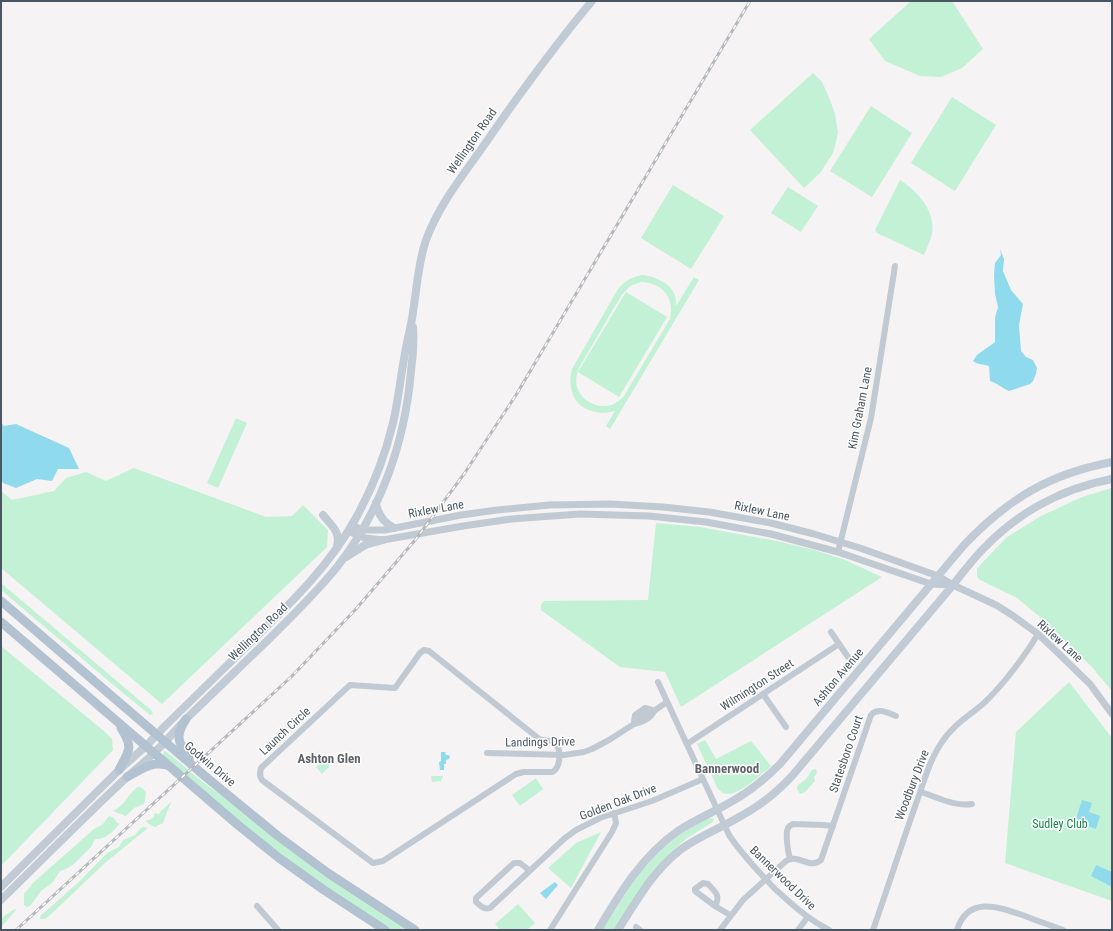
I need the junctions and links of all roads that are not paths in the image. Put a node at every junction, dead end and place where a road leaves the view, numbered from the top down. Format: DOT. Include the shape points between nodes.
graph roads {
  1 [pos="592,1"];
  2 [pos="896,266"];
  3 [pos="413,314"];
  4 [pos="1112,462"];
  5 [pos="1112,479"];
  6 [pos="376,503"];
  7 [pos="322,514"];
  8 [pos="350,528"];
  9 [pos="394,528"];
  10 [pos="360,533"];
  11 [pos="383,540"];
  12 [pos="841,542"];
  13 [pos="336,550"];
  14 [pos="838,552"];
  15 [pos="337,566"];
  16 [pos="938,576"];
  17 [pos="931,584"];
  18 [pos="953,585"];
  19 [pos="1,601"];
  20 [pos="1,622"];
  21 [pos="831,632"];
  22 [pos="1038,634"];
  23 [pos="839,644"];
  24 [pos="848,657"];
  25 [pos="658,682"];
  26 [pos="763,694"];
  27 [pos="667,702"];
  28 [pos="654,710"];
  29 [pos="1112,714"];
  30 [pos="896,716"];
  31 [pos="186,719"];
  32 [pos="117,722"];
  33 [pos="634,724"];
  34 [pos="786,727"];
  35 [pos="157,735"];
  36 [pos="165,742"];
  37 [pos="687,744"];
  38 [pos="146,746"];
  39 [pos="487,753"];
  40 [pos="154,754"];
  41 [pos="559,755"];
  42 [pos="167,765"];
  43 [pos="194,767"];
  44 [pos="119,770"];
  45 [pos="127,777"];
  46 [pos="703,779"];
  47 [pos="921,792"];
  48 [pos="972,804"];
  49 [pos="717,809"];
  50 [pos="614,813"];
  51 [pos="725,825"];
  52 [pos="833,826"];
  53 [pos="790,858"];
  54 [pos="530,871"];
  55 [pos="765,879"];
  56 [pos="1,887"];
  57 [pos="1,900"];
  58 [pos="257,906"];
  59 [pos="715,906"];
  60 [pos="730,916"];
  61 [pos="807,918"];
  62 [pos="278,930"];
  63 [pos="385,930"];
  64 [pos="415,930"];
  65 [pos="550,930"];
  66 [pos="598,930"];
  67 [pos="618,930"];
  68 [pos="720,930"];
  69 [pos="798,930"];
  70 [pos="829,930"];
  71 [pos="873,930"];
  72 [pos="957,930"];
  73 [pos="1063,930"];
  1 -- 3 [label="main road, Wellington Road" via="521,93 440,209 422,254"];
  2 -- 12 [label="street, Kim Graham Lane" via="871,418"];
  3 -- 6 [label="main road, Wellington Road" via="413,351 407,411 394,460"];
  3 -- 8 [label="main road, Wellington Road" via="388,443 370,491"];
  4 -- 16 [label="main road, Ashton Avenue" via="1061,476 1008,505 964,545"];
  5 -- 18 [label="main road" via="1086,485 1040,504 1008,526 984,548"];
  6 -- 9 [label="main road" via="382,519"];
  6 -- 10 [label="main road, Wellington Road"];
  7 -- 13 [label="main road" via="337,532"];
  8 -- 10 [label="street, Rixlew Lane"];
  8 -- 13 [label="main road, Wellington Road"];
  9 -- 10 [label="street, Rixlew Lane"];
  9 -- 12 [label="street, Rixlew Lane" via="497,510 550,505 610,504 724,514 771,523"];
  10 -- 11 [label="street, Rixlew Lane" via="368,538"];
  10 -- 15 [label="main road, Wellington Road"];
  11 -- 14 [label="street, Rixlew Lane" via="510,519 618,514 676,518 745,528"];
  11 -- 15 [label="main road" via="356,550"];
  12 -- 14 [label="street, Kim Graham Lane"];
  12 -- 16 [label="street, Rixlew Lane"];
  13 -- 35 [label="main road, Wellington Road" via="299,595"];
  14 -- 17 [label="street, Rixlew Lane"];
  15 -- 31 [label="main road, Wellington Road" via="308,600"];
  16 -- 17 [label="main road, Ashton Avenue"];
  16 -- 18 [label="street, Rixlew Lane"];
  17 -- 18 [label="street, Rixlew Lane"];
  17 -- 49 [label="main road, Ashton Avenue" via="780,764 739,798"];
  18 -- 22 [label="street, Rixlew Lane" via="996,605"];
  18 -- 51 [label="main road" via="792,776 758,806"];
  19 -- 35 [label="main road, Godwin Drive"];
  20 -- 32 [label="main road"];
  21 -- 23 [label="street"];
  22 -- 29 [label="street, Rixlew Lane" via="1090,684"];
  22 -- 47 [label="street, Woodbury Drive" via="1021,660 995,691 947,734 935,753"];
  23 -- 24 [label="street"];
  23 -- 26 [label="street, Wilmington Street"];
  25 -- 27 [label="street, Bannerwood Drive"];
  26 -- 34 [label="street"];
  26 -- 37 [label="street, Wilmington Street"];
  27 -- 28 [label="street, Landings Drive"];
  27 -- 37 [label="street, Bannerwood Drive"];
  28 -- 33 [label="street, Landings Drive" via="651,716"];
  28 -- 33 [label="street, Landings Drive" via="645,708 635,715"];
  30 -- 52 [label="street, Statesboro Court" via="880,711 871,715"];
  31 -- 36 [label="main road, Wellington Road"];
  31 -- 43 [label="main road" via="179,730 179,740"];
  32 -- 38 [label="main road"];
  32 -- 44 [label="main road" via="129,746"];
  33 -- 41 [label="street, Landings Drive" via="592,749"];
  35 -- 36 [label="main road, Godwin Drive"];
  35 -- 38 [label="main road, Wellington Road"];
  36 -- 40 [label="main road, Wellington Road"];
  36 -- 43 [label="main road, Godwin Drive"];
  37 -- 46 [label="street, Bannerwood Drive"];
  38 -- 40 [label="main road"];
  38 -- 44 [label="main road, Wellington Road"];
  39 -- 41 [label="street, Landings Drive"];
  40 -- 42 [label="main road"];
  40 -- 45 [label="main road, Wellington Road"];
  41 -- 41 [label="street, Launch Circle" via="555,742 542,741 429,651 424,650 395,688 350,685 261,768 260,778 373,863 383,861 516,774 555,771 559,764"];
  42 -- 45 [label="main road" via="148,765"];
  42 -- 63 [label="main road" via="279,858"];
  43 -- 64 [label="main road, Godwin Drive" via="278,836 328,873"];
  44 -- 56 [label="main road, Wellington Road"];
  45 -- 57 [label="main road, Wellington Road"];
  46 -- 49 [label="street, Bannerwood Drive"];
  46 -- 50 [label="street, Golden Oak Drive" via="662,797"];
  47 -- 48 [label="street" via="956,804"];
  47 -- 71 [label="street, Woodbury Drive"];
  49 -- 51 [label="street, Bannerwood Drive"];
  49 -- 66 [label="main road, Ashton Avenue" via="687,824 654,850 628,883"];
  50 -- 54 [label="street, Golden Oak Drive" via="576,830"];
  50 -- 65 [label="street" via="616,823 612,832"];
  51 -- 55 [label="street, Bannerwood Drive" via="738,849"];
  51 -- 67 [label="main road" via="692,842 668,861 647,885"];
  52 -- 53 [label="street, Statesboro Court" via="819,862"];
  52 -- 53 [label="street" via="791,825 787,830"];
  53 -- 55 [label="street"];
  54 -- 54 [label="street, Golden Oak Drive" via="520,863 514,863 476,898 476,902 484,908 490,908"];
  55 -- 60 [label="street"];
  55 -- 61 [label="street, Bannerwood Drive"];
  58 -- 62 [label="street"];
  59 -- 60 [label="street"];
  60 -- 68 [label="street"];
  61 -- 69 [label="street"];
  61 -- 70 [label="street, Bannerwood Drive"];
  72 -- 73 [label="street" via="962,918 969,911 986,906"];
}
